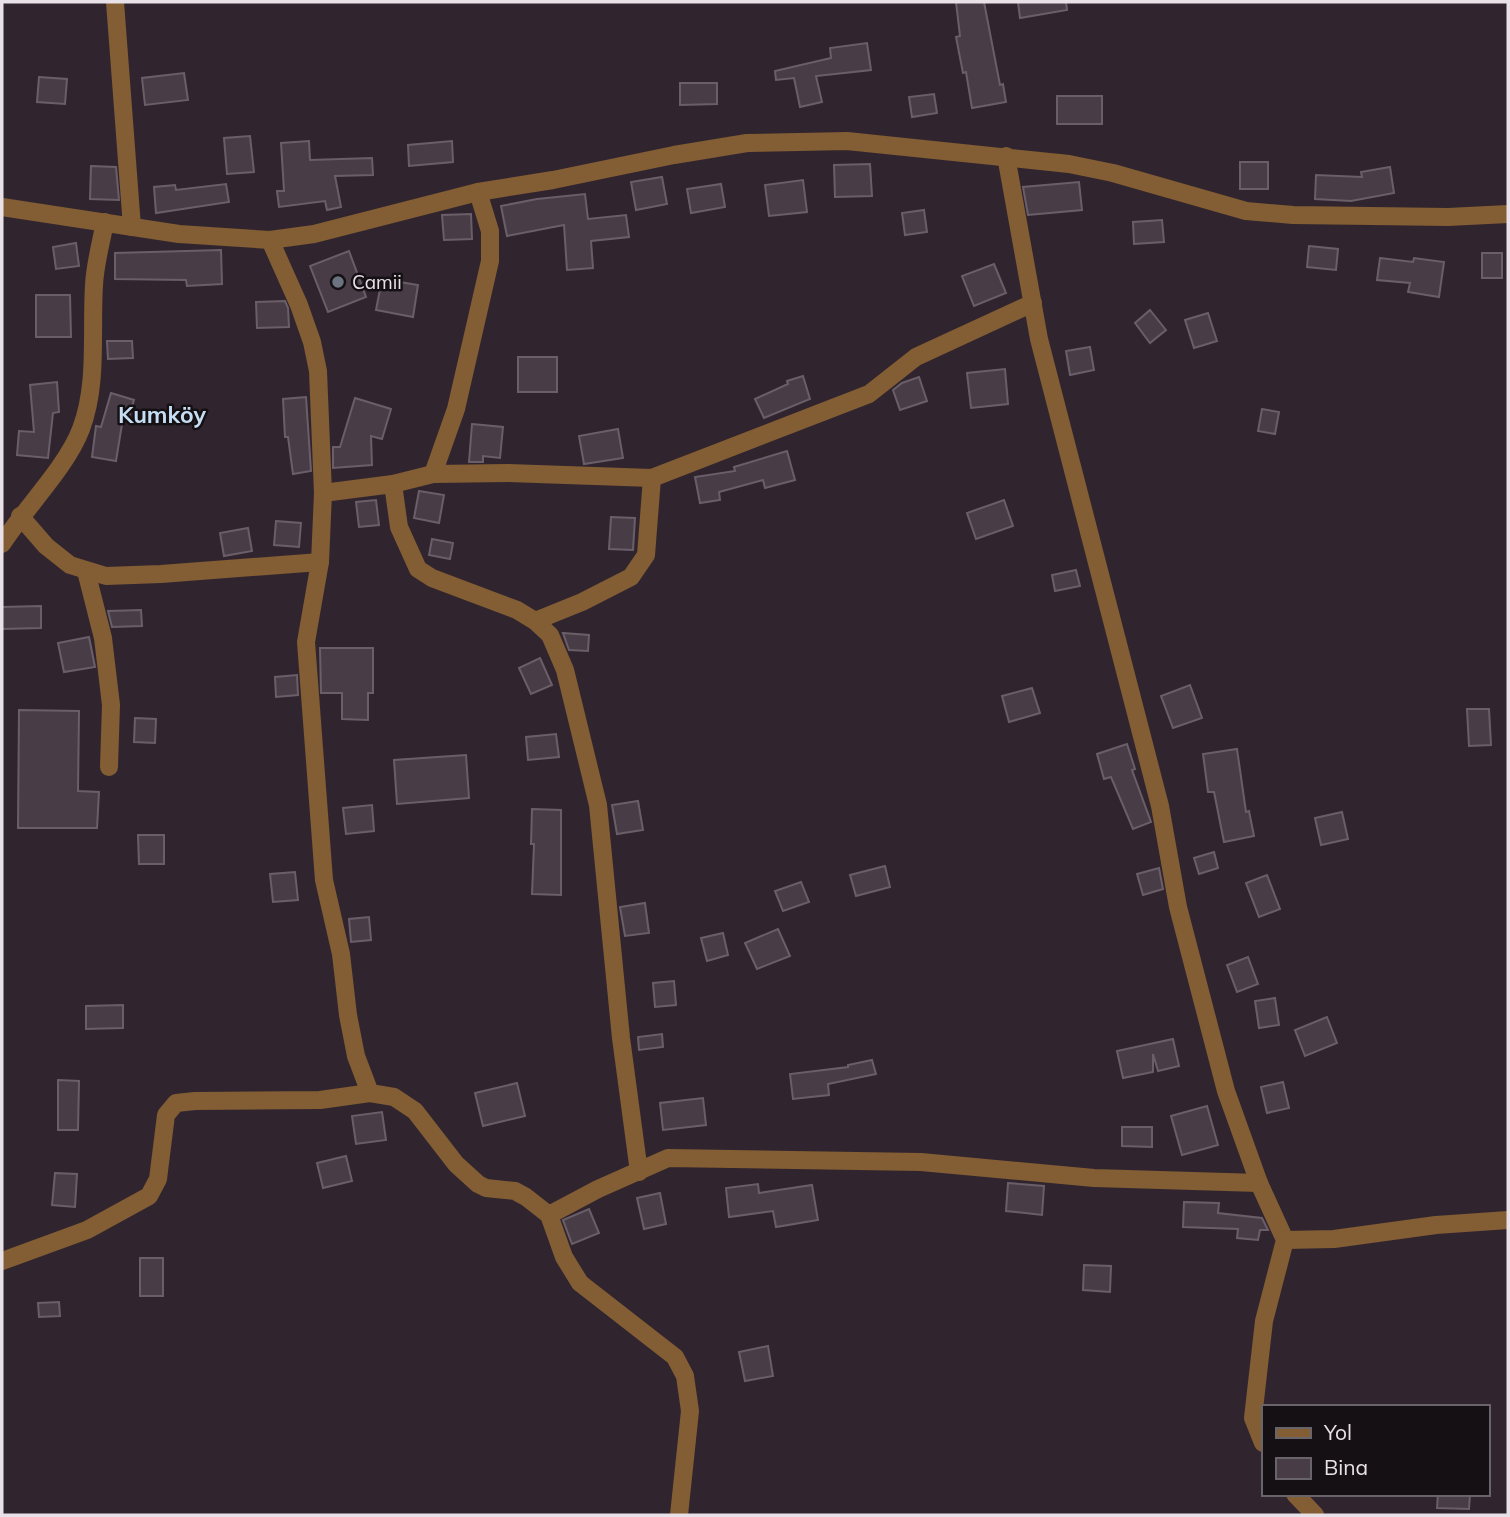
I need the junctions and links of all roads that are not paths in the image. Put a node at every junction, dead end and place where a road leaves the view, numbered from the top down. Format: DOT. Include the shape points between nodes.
graph roads {
  1 [pos="115,2"];
  2 [pos="1006,156"];
  3 [pos="478,192"];
  4 [pos="2,207"];
  5 [pos="1508,214"];
  6 [pos="105,222"];
  7 [pos="132,227"];
  8 [pos="270,240"];
  9 [pos="1032,303"];
  10 [pos="432,474"];
  11 [pos="652,478"];
  12 [pos="393,484"];
  13 [pos="323,493"];
  14 [pos="20,516"];
  15 [pos="2,544"];
  16 [pos="320,562"];
  17 [pos="86,571"];
  18 [pos="535,621"];
  19 [pos="109,767"];
  20 [pos="370,1093"];
  21 [pos="639,1172"];
  22 [pos="1259,1183"];
  23 [pos="549,1215"];
  24 [pos="1508,1220"];
  25 [pos="1285,1240"];
  26 [pos="2,1261"];
  27 [pos="1262,1440"];
  28 [pos="1297,1496"];
  29 [pos="679,1515"];
  30 [pos="1315,1515"];
  1 -- 7 [label="street"];
  2 -- 3 [label="street" via="847,141 747,143"];
  2 -- 5 [label="street" via="1112,173 1246,211 1319,216"];
  2 -- 9 [label="street"];
  3 -- 8 [label="street" via="314,234"];
  3 -- 10 [label="street" via="490,231 490,261 456,409"];
  4 -- 6 [label="street"];
  6 -- 7 [label="street"];
  6 -- 14 [label="street" via="94,281 93,373 80,430 59,467"];
  7 -- 8 [label="street"];
  8 -- 13 [label="street" via="312,342"];
  9 -- 11 [label="street" via="916,357 869,394"];
  9 -- 22 [label="street" via="1160,806 1181,920 1226,1091"];
  10 -- 11 [label="street"];
  10 -- 12 [label="street"];
  11 -- 18 [label="street" via="646,555 631,577"];
  12 -- 13 [label="street"];
  12 -- 18 [label="street" via="399,527 418,569"];
  13 -- 16 [label="street"];
  14 -- 15 [label="street"];
  14 -- 17 [label="street" via="46,546"];
  16 -- 17 [label="street" via="161,574 106,576"];
  16 -- 20 [label="street" via="306,642 324,880 356,1056"];
  17 -- 19 [label="street" via="103,638 110,705"];
  18 -- 21 [label="street" via="550,635 565,670 598,805"];
  20 -- 23 [label="street" via="394,1097 415,1111 456,1164 478,1184 515,1191"];
  20 -- 26 [label="street" via="320,1100 176,1103 166,1115 158,1179 149,1196 87,1230"];
  21 -- 22 [label="street" via="667,1158 763,1158 921,1162 1094,1178"];
  21 -- 23 [label="street"];
  22 -- 25 [label="street"];
  23 -- 29 [label="street" via="564,1257 580,1283 675,1357 685,1377 690,1411"];
  24 -- 25 [label="street"];
  25 -- 27 [label="street" via="1264,1321 1253,1418"];
  28 -- 30 [label="street"];
}
